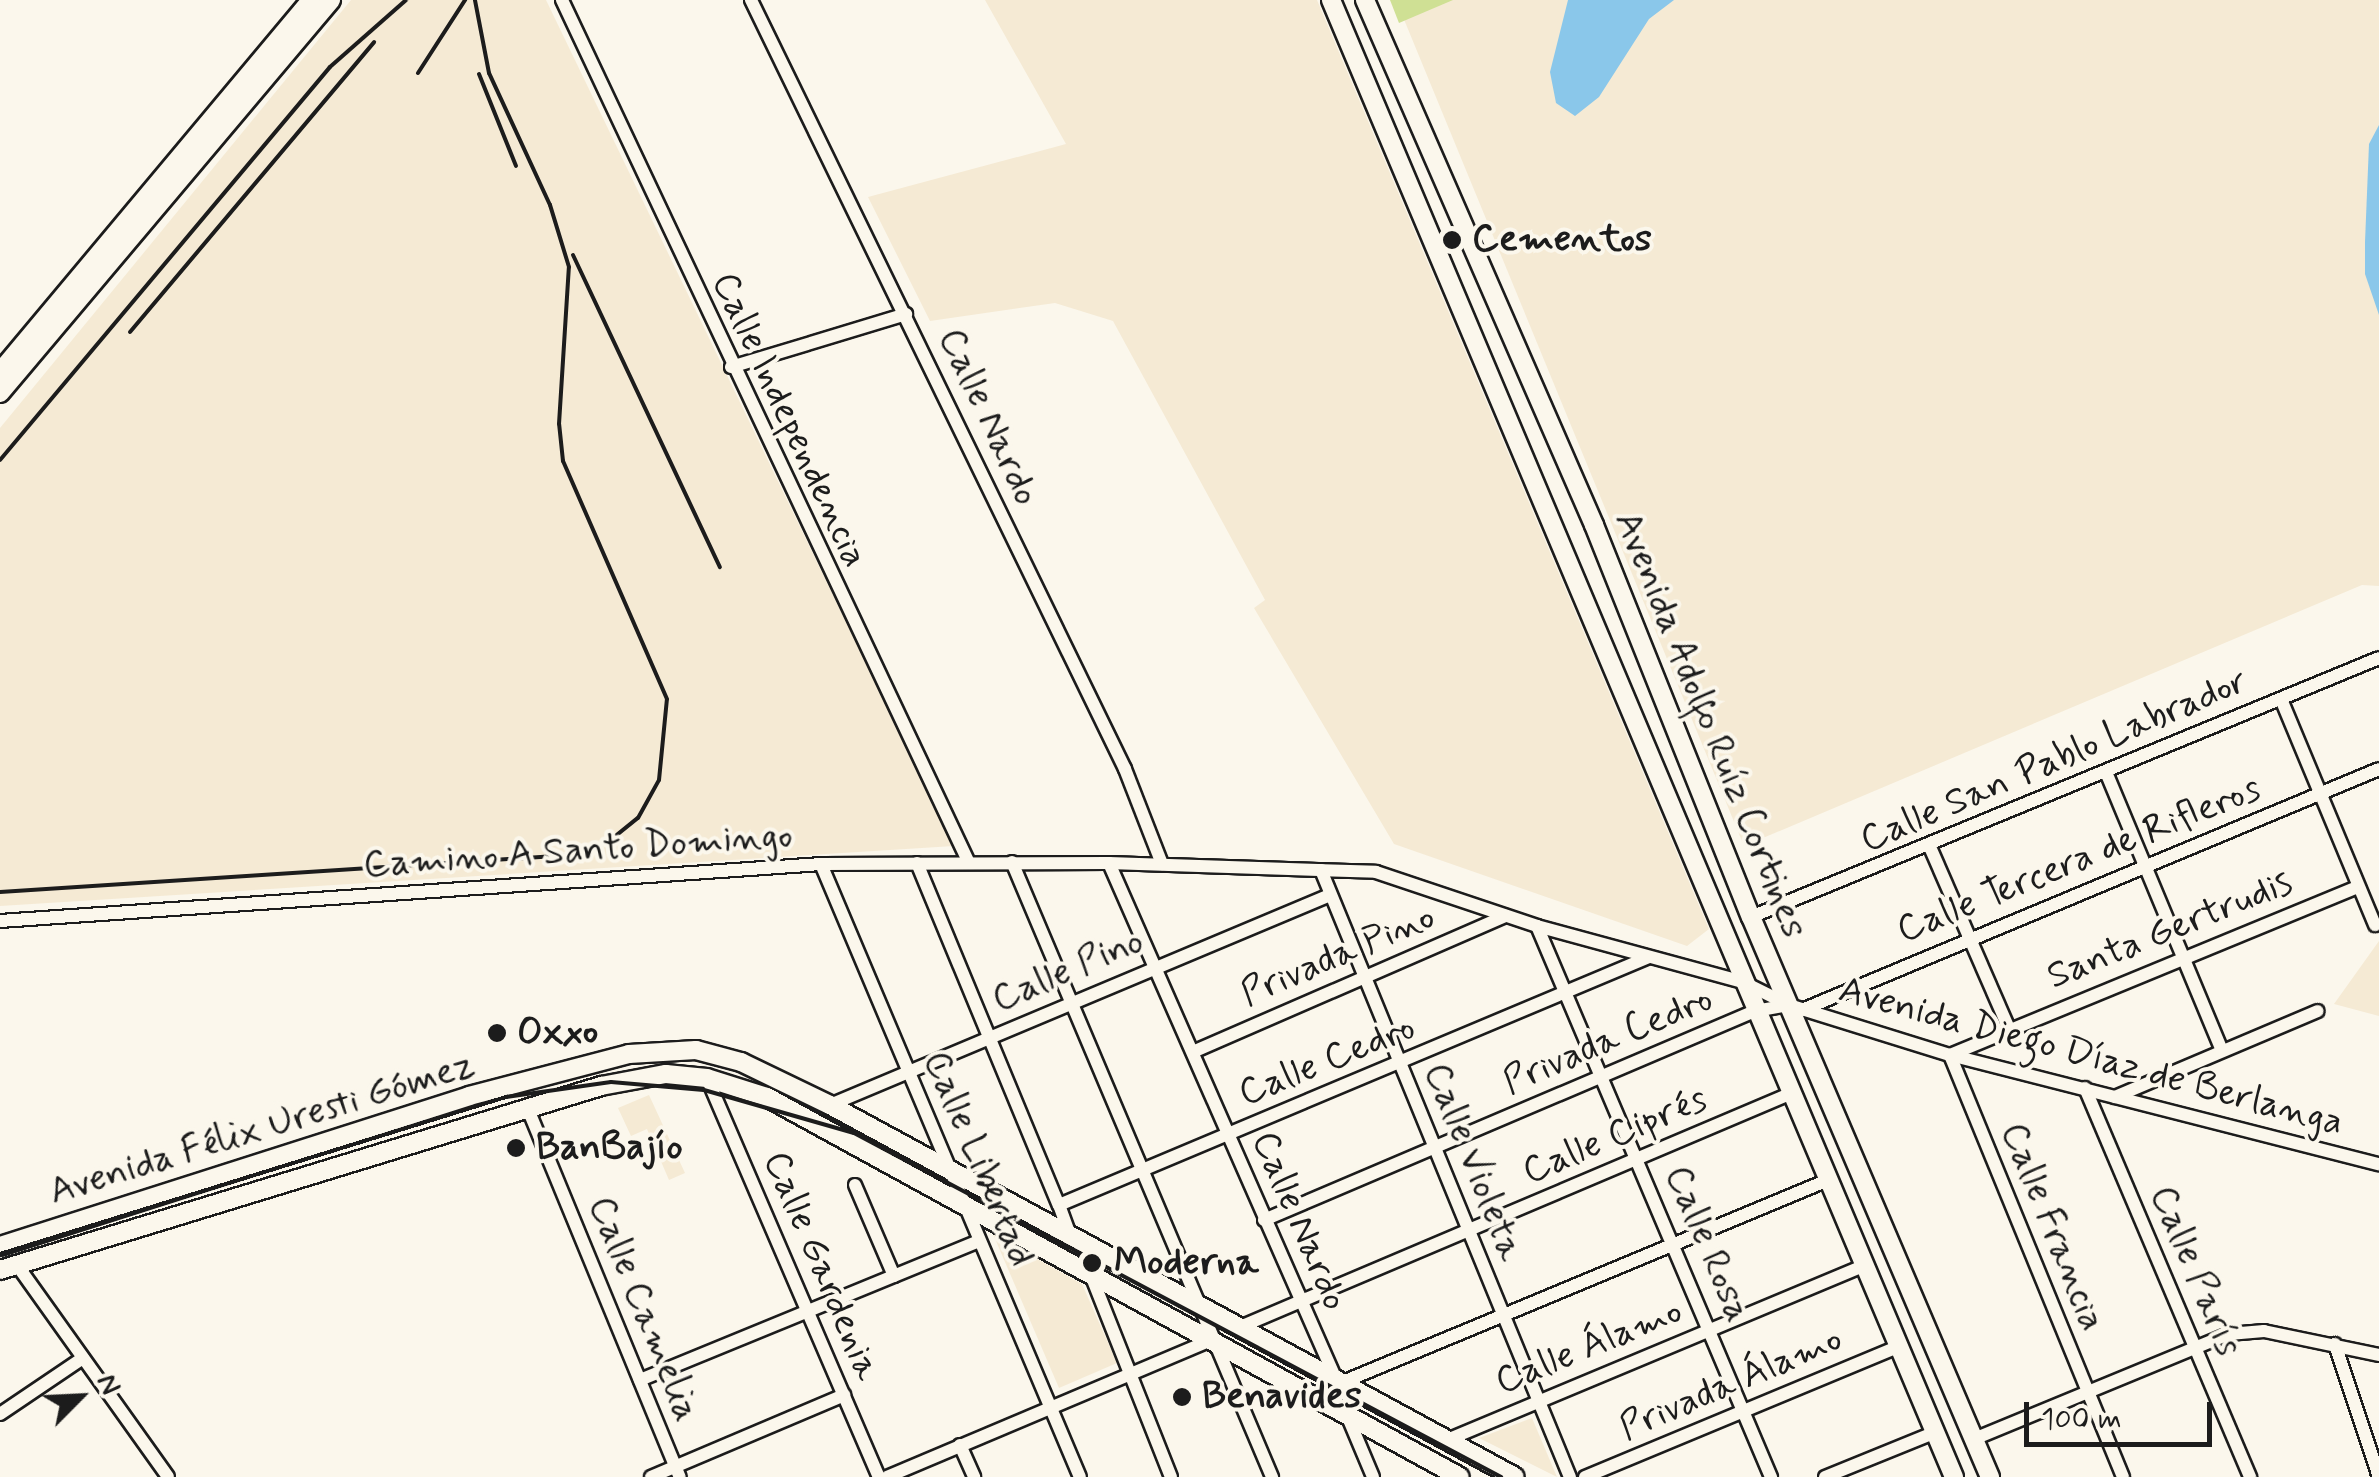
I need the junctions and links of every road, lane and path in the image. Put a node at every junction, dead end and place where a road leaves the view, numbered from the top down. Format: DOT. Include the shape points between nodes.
graph roads {
  1 [pos="311,0"];
  2 [pos="331,0"];
  3 [pos="562,0"];
  4 [pos="751,0"];
  5 [pos="1330,0"];
  6 [pos="1365,0"];
  7 [pos="906,314"];
  8 [pos="730,367"];
  9 [pos="0,372"];
  10 [pos="0,393"];
  11 [pos="2379,658"];
  12 [pos="2281,699"];
  13 [pos="2379,768"];
  14 [pos="2106,772"];
  15 [pos="2319,794"];
  16 [pos="1930,847"];
  17 [pos="917,862"];
  18 [pos="1012,862"];
  19 [pos="970,863"];
  20 [pos="1109,863"];
  21 [pos="822,864"];
  22 [pos="1162,864"];
  23 [pos="2146,865"];
  24 [pos="1321,870"];
  25 [pos="2358,887"];
  26 [pos="1330,895"];
  27 [pos="1506,916"];
  28 [pos="1751,917"];
  29 [pos="0,921"];
  30 [pos="1537,926"];
  31 [pos="2375,926"];
  32 [pos="1969,935"];
  33 [pos="1649,957"];
  34 [pos="2184,957"];
  35 [pos="1158,964"];
  36 [pos="1365,978"];
  37 [pos="1743,982"];
  38 [pos="1567,992"];
  39 [pos="1073,1002"];
  40 [pos="1796,1007"];
  41 [pos="2318,1011"];
  42 [pos="1755,1012"];
  43 [pos="2008,1026"];
  44 [pos="991,1037"];
  45 [pos="2222,1050"];
  46 [pos="1195,1051"];
  47 [pos="1950,1055"];
  48 [pos="1401,1064"];
  49 [pos="910,1073"];
  50 [pos="1602,1076"];
  51 [pos="707,1078"];
  52 [pos="2085,1088"];
  53 [pos="1792,1094"];
  54 [pos="2115,1097"];
  55 [pos="830,1105"];
  56 [pos="528,1109"];
  57 [pos="1229,1133"];
  58 [pos="1434,1148"];
  59 [pos="1638,1159"];
  60 [pos="2379,1164"];
  61 [pos="1144,1170"];
  62 [pos="952,1174"];
  63 [pos="1828,1180"];
  64 [pos="855,1185"];
  65 [pos="1059,1205"];
  66 [pos="968,1211"];
  67 [pos="1264,1220"];
  68 [pos="1468,1231"];
  69 [pos="1071,1238"];
  70 [pos="979,1241"];
  71 [pos="2,1242"];
  72 [pos="1673,1242"];
  73 [pos="1865,1264"];
  74 [pos="8,1268"];
  75 [pos="1091,1275"];
  76 [pos="894,1276"];
  77 [pos="1300,1300"];
  78 [pos="1198,1306"];
  79 [pos="809,1313"];
  80 [pos="1502,1314"];
  81 [pos="1240,1328"];
  82 [pos="1710,1330"];
  83 [pos="1212,1340"];
  84 [pos="2194,1344"];
  85 [pos="2335,1344"];
  86 [pos="1899,1346"];
  87 [pos="2379,1354"];
  88 [pos="83,1358"];
  89 [pos="1130,1375"];
  90 [pos="640,1380"];
  91 [pos="1338,1384"];
  92 [pos="2086,1388"];
  93 [pos="844,1395"];
  94 [pos="1538,1398"];
  95 [pos="1050,1408"];
  96 [pos="1743,1413"];
  97 [pos="0,1414"];
  98 [pos="1347,1415"];
  99 [pos="1936,1432"];
  100 [pos="1974,1439"];
  101 [pos="1447,1440"];
  102 [pos="960,1445"];
  103 [pos="678,1472"];
  104 [pos="1372,1474"];
  105 [pos="168,1477"];
  106 [pos="651,1477"];
  107 [pos="879,1477"];
  108 [pos="887,1477"];
  109 [pos="974,1477"];
  110 [pos="1080,1477"];
  111 [pos="1171,1477"];
  112 [pos="1272,1477"];
  113 [pos="1356,1477"];
  114 [pos="1460,1477"];
  115 [pos="1515,1477"];
  116 [pos="1570,1477"];
  117 [pos="1585,1477"];
  118 [pos="1771,1477"];
  119 [pos="1825,1477"];
  120 [pos="1954,1477"];
  121 [pos="1990,1477"];
  122 [pos="2123,1477"];
  123 [pos="2250,1477"];
  124 [pos="2378,1477"];
  1 -- 9 [label="main road"];
  2 -- 10 [label="main road"];
  3 -- 8 [label="street, Calle Independencia"];
  4 -- 7 [label="street, Calle Nardo"];
  5 -- 37 [label="main road, Avenida Adolfo Ruíz Cortines"];
  6 -- 28 [label="main road, Avenida Adolfo Ruíz Cortines" via="1594,526"];
  7 -- 8 [label="street"];
  7 -- 22 [label="street, Calle Nardo" via="1132,784"];
  8 -- 19 [label="street, Calle Independencia"];
  11 -- 12 [label="street, Calle San Pablo Labrador"];
  12 -- 14 [label="street, Calle San Pablo Labrador"];
  12 -- 15 [label="street"];
  13 -- 15 [label="street, Calle Tercera de Rifleros"];
  14 -- 16 [label="street, Calle San Pablo Labrador"];
  14 -- 23 [label="street"];
  15 -- 23 [label="street, Calle Tercera de Rifleros"];
  15 -- 25 [label="street"];
  16 -- 28 [label="street, Calle San Pablo Labrador"];
  16 -- 32 [label="street"];
  17 -- 19 [label="street, Camino A Santo Domingo"];
  17 -- 21 [label="street, Camino A Santo Domingo"];
  17 -- 44 [label="street"];
  18 -- 19 [label="street, Camino A Santo Domingo"];
  18 -- 20 [label="street, Camino A Santo Domingo"];
  18 -- 39 [label="street"];
  20 -- 22 [label="street, Camino A Santo Domingo"];
  20 -- 35 [label="street, Calle Nardo"];
  21 -- 29 [label="street, Camino A Santo Domingo"];
  21 -- 49 [label="street, Calle Libertad"];
  22 -- 24 [label="street"];
  23 -- 32 [label="street, Calle Tercera de Rifleros"];
  23 -- 34 [label="street"];
  24 -- 26 [label="street, Calle Violeta"];
  24 -- 27 [label="street" via="1376,872"];
  25 -- 31 [label="street"];
  25 -- 34 [label="street, Santa Gertrudis"];
  26 -- 35 [label="street, Calle Pino"];
  26 -- 36 [label="street, Calle Violeta"];
  27 -- 30 [label="street"];
  27 -- 36 [label="street, Privada Pino"];
  28 -- 40 [label="main road, Avenida Adolfo Ruíz Cortines"];
  30 -- 33 [label="street"];
  30 -- 38 [label="street, Calle Rosa"];
  32 -- 40 [label="street, Calle Tercera de Rifleros"];
  32 -- 43 [label="street"];
  33 -- 37 [label="street"];
  33 -- 38 [label="street, Calle Cedro"];
  34 -- 43 [label="street, Santa Gertrudis"];
  34 -- 45 [label="street"];
  35 -- 39 [label="street, Calle Pino"];
  35 -- 46 [label="street, Calle Nardo"];
  36 -- 46 [label="street, Privada Pino"];
  36 -- 48 [label="street, Calle Violeta"];
  37 -- 40 [label="street, Avenida Diego Díaz de Berlanga"];
  37 -- 42 [label="main road, Avenida Adolfo Ruíz Cortines"];
  38 -- 48 [label="street, Calle Cedro"];
  38 -- 50 [label="street, Calle Rosa"];
  39 -- 44 [label="street, Calle Pino"];
  39 -- 61 [label="street"];
  40 -- 42 [label="street, Avenida Diego Díaz de Berlanga"];
  40 -- 47 [label="street, Avenida Diego Díaz de Berlanga"];
  40 -- 100 [label="main road, Avenida Adolfo Ruíz Cortines"];
  41 -- 45 [label="street"];
  42 -- 50 [label="street, Privada Cedro"];
  42 -- 53 [label="main road, Avenida Adolfo Ruíz Cortines"];
  43 -- 47 [label="street, Santa Gertrudis"];
  44 -- 49 [label="street, Calle Pino"];
  44 -- 65 [label="street"];
  45 -- 54 [label="street"];
  46 -- 57 [label="street, Calle Nardo"];
  47 -- 52 [label="street, Avenida Diego Díaz de Berlanga"];
  47 -- 92 [label="street, Calle Francia"];
  48 -- 57 [label="street, Calle Cedro"];
  48 -- 58 [label="street, Calle Violeta"];
  49 -- 55 [label="street, Calle Pino"];
  49 -- 62 [label="street, Calle Libertad"];
  50 -- 58 [label="street, Privada Cedro"];
  50 -- 59 [label="street, Calle Rosa"];
  51 -- 56 [label="main road, Avenida Félix Uresti Gómez" via="628,1078"];
  51 -- 66 [label="main road, Avenida Félix Uresti Gómez" via="767,1097"];
  51 -- 79 [label="street, Calle Gardenia"];
  52 -- 54 [label="street, Avenida Diego Díaz de Berlanga"];
  52 -- 84 [label="street, Calle París"];
  53 -- 59 [label="street, Calle Ciprés"];
  53 -- 63 [label="main road, Avenida Adolfo Ruíz Cortines"];
  54 -- 60 [label="street, Avenida Diego Díaz de Berlanga"];
  55 -- 62 [label="main road, Avenida Félix Uresti Gómez"];
  55 -- 71 [label="main road, Avenida Félix Uresti Gómez" via="719,1055 654,1050 468,1096"];
  56 -- 74 [label="main road, Avenida Félix Uresti Gómez"];
  56 -- 90 [label="street, Calle Camelia"];
  57 -- 61 [label="street, Calle Cedro"];
  57 -- 67 [label="street, Calle Nardo"];
  58 -- 67 [label="street, Privada Cedro"];
  58 -- 68 [label="street, Calle Violeta"];
  59 -- 68 [label="street, Calle Ciprés"];
  59 -- 72 [label="street, Calle Rosa"];
  61 -- 65 [label="street, Calle Cedro"];
  61 -- 78 [label="street"];
  62 -- 66 [label="street, Calle Libertad"];
  62 -- 69 [label="main road, Avenida Félix Uresti Gómez"];
  63 -- 72 [label="street"];
  63 -- 73 [label="main road, Avenida Adolfo Ruíz Cortines"];
  64 -- 76 [label="street"];
  65 -- 69 [label="street"];
  66 -- 70 [label="street, Calle Libertad"];
  66 -- 75 [label="main road, Avenida Félix Uresti Gómez"];
  67 -- 77 [label="street, Calle Nardo"];
  68 -- 77 [label="street, Calle Ciprés"];
  68 -- 80 [label="street, Calle Violeta"];
  69 -- 78 [label="main road, Avenida Félix Uresti Gómez"];
  70 -- 76 [label="street"];
  70 -- 95 [label="street, Calle Libertad"];
  72 -- 80 [label="street"];
  72 -- 82 [label="street, Calle Rosa"];
  73 -- 82 [label="street, Calle Álamo"];
  73 -- 86 [label="main road, Avenida Adolfo Ruíz Cortines"];
  74 -- 88 [label="street"];
  75 -- 83 [label="main road, Avenida Félix Uresti Gómez"];
  75 -- 89 [label="street"];
  76 -- 79 [label="street"];
  77 -- 81 [label="street, Calle Ciprés"];
  77 -- 91 [label="street, Calle Nardo"];
  78 -- 81 [label="main road, Avenida Félix Uresti Gómez"];
  78 -- 83 [label="street"];
  79 -- 90 [label="street"];
  79 -- 93 [label="street, Calle Gardenia"];
  80 -- 91 [label="street"];
  80 -- 94 [label="street, Calle Violeta"];
  81 -- 91 [label="main road, Avenida Félix Uresti Gómez"];
  82 -- 94 [label="street, Calle Álamo"];
  82 -- 96 [label="street, Calle Rosa"];
  83 -- 89 [label="street"];
  83 -- 98 [label="main road, Avenida Félix Uresti Gómez"];
  83 -- 112 [label="street"];
  84 -- 85 [label="street" via="2247,1331"];
  84 -- 92 [label="street"];
  84 -- 123 [label="street, Calle París"];
  85 -- 87 [label="street"];
  85 -- 124 [label="street"];
  86 -- 96 [label="street, Privada Álamo"];
  86 -- 99 [label="main road, Avenida Adolfo Ruíz Cortines"];
  88 -- 97 [label="street"];
  88 -- 105 [label="street"];
  89 -- 95 [label="street"];
  89 -- 111 [label="street"];
  90 -- 103 [label="street, Calle Camelia"];
  91 -- 101 [label="main road, Avenida Félix Uresti Gómez"];
  92 -- 100 [label="street"];
  92 -- 122 [label="street, Calle Francia"];
  93 -- 103 [label="street"];
  93 -- 107 [label="street, Calle Gardenia"];
  94 -- 101 [label="street, Calle Álamo"];
  94 -- 116 [label="street, Calle Violeta"];
  95 -- 102 [label="street"];
  95 -- 110 [label="street, Calle Libertad"];
  96 -- 117 [label="street, Privada Álamo"];
  96 -- 118 [label="street, Calle Rosa"];
  98 -- 104 [label="street"];
  98 -- 114 [label="main road, Avenida Félix Uresti Gómez"];
  99 -- 119 [label="street"];
  99 -- 120 [label="main road, Avenida Adolfo Ruíz Cortines"];
  100 -- 121 [label="main road, Avenida Adolfo Ruíz Cortines"];
  101 -- 115 [label="main road, Avenida Félix Uresti Gómez"];
  102 -- 108 [label="street"];
  102 -- 109 [label="street"];
  103 -- 106 [label="street"];
  104 -- 113 [label="street"];
}
